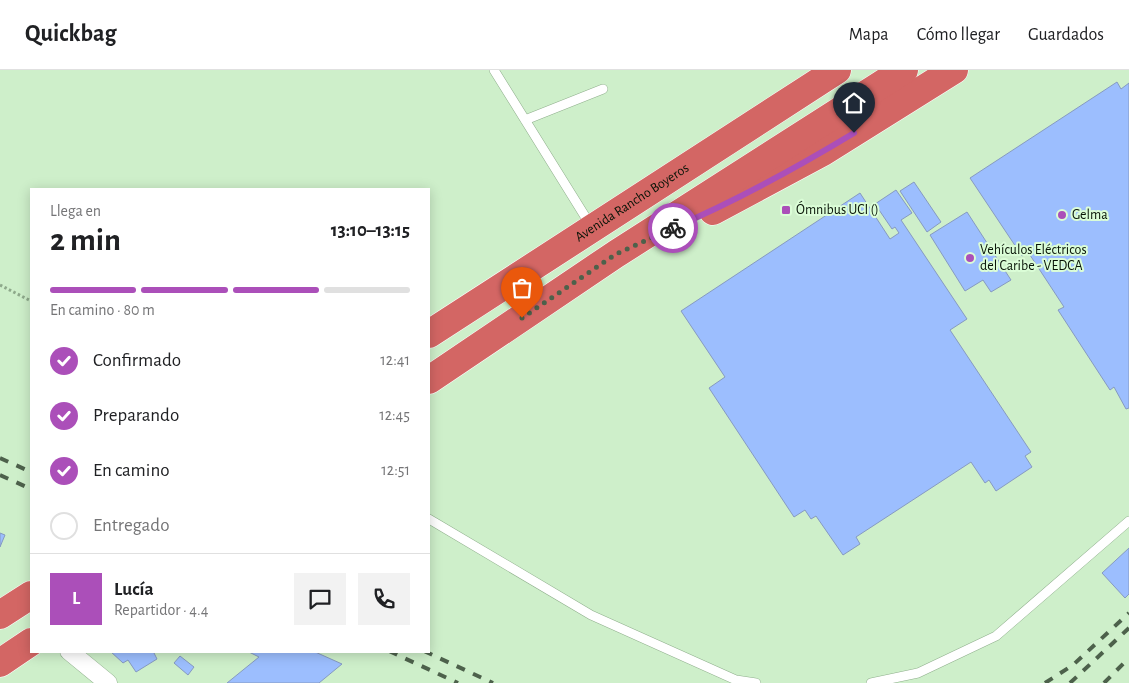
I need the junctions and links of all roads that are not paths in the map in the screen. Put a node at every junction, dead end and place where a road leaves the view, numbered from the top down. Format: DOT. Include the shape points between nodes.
graph roads {
  1 [pos="837,70"];
  2 [pos="904,70"];
  3 [pos="954,70"];
  4 [pos="496,71"];
  5 [pos="603,89"];
  6 [pos="525,120"];
  7 [pos="592,228"];
  8 [pos="616,254"];
  9 [pos="430,333"];
  10 [pos="430,379"];
  11 [pos="430,520"];
  12 [pos="1129,521"];
  13 [pos="30,596"];
  14 [pos="0,615"];
  15 [pos="30,643"];
  16 [pos="72,653"];
  17 [pos="0,663"];
  18 [pos="108,683"];
  19 [pos="756,683"];
  20 [pos="872,683"];
  1 -- 7 [label="highway, Avenida Rancho Boyeros"];
  2 -- 8 [label="highway"];
  3 -- 8 [label="highway" via="816,156 707,214"];
  4 -- 6 [label="lane"];
  5 -- 6 [label="lane"];
  6 -- 7 [label="lane"];
  7 -- 9 [label="highway, Avenida Rancho Boyeros"];
  8 -- 10 [label="highway"];
  11 -- 19 [label="lane" via="591,615 736,680"];
  12 -- 20 [label="lane" via="996,636 918,673"];
  13 -- 14 [label="highway"];
  15 -- 17 [label="highway"];
  16 -- 18 [label="street"];
}
